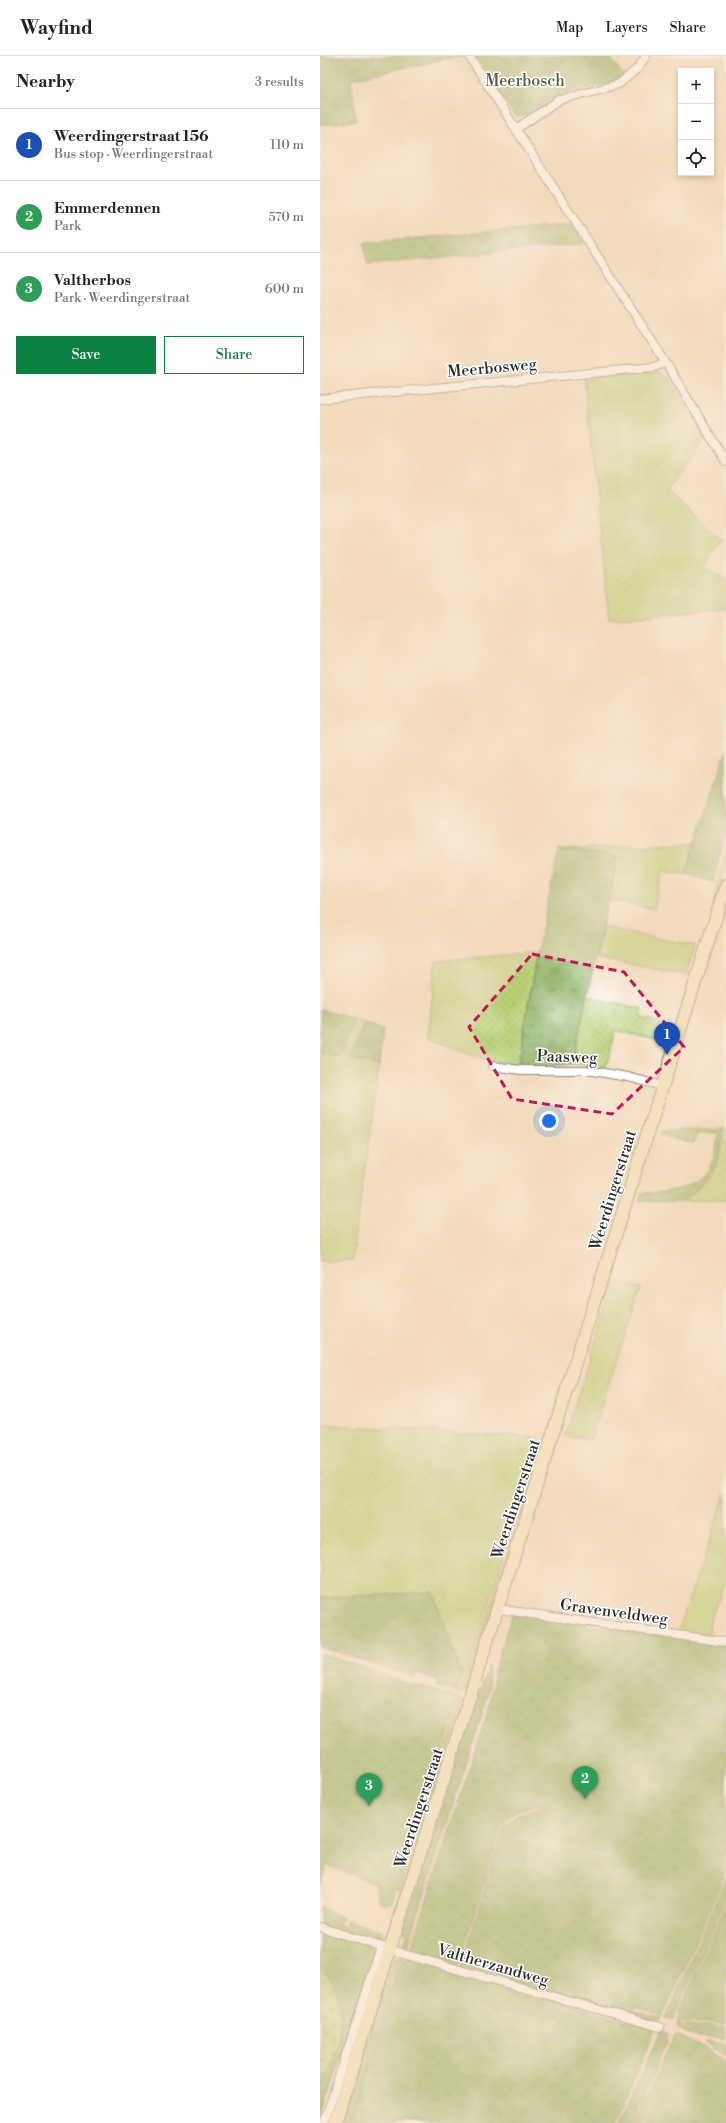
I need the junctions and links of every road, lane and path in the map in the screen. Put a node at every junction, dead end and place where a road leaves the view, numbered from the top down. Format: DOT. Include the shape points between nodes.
graph roads {
  1 [pos="469,56"];
  2 [pos="646,56"];
  3 [pos="516,129"];
  4 [pos="666,363"];
  5 [pos="320,399"];
  6 [pos="726,462"];
  7 [pos="726,885"];
  8 [pos="493,1066"];
  9 [pos="662,1086"];
  10 [pos="498,1610"];
  11 [pos="726,1642"];
  12 [pos="320,1927"];
  13 [pos="386,1949"];
  14 [pos="660,2027"];
  15 [pos="324,2123"];
  16 [pos="335,2123"];
  1 -- 3 [label="street"];
  2 -- 3 [label="street" via="638,68 619,84 560,100"];
  3 -- 4 [label="street"];
  4 -- 5 [label="street, Meerbosweg" via="654,367"];
  4 -- 6 [label="street"];
  7 -- 9 [label="main road, Weerdingerstraat"];
  8 -- 9 [label="street, Paasweg" via="521,1070 587,1070"];
  9 -- 10 [label="main road, Weerdingerstraat"];
  10 -- 11 [label="street, Gravenveldweg"];
  10 -- 13 [label="main road, Weerdingerstraat"];
  12 -- 13 [label="street, Valtherzandweg"];
  13 -- 14 [label="street, Valtherzandweg"];
  13 -- 15 [label="street, Weerdingerstraat"];
  13 -- 16 [label="main road, Weerdingerstraat"];
}
